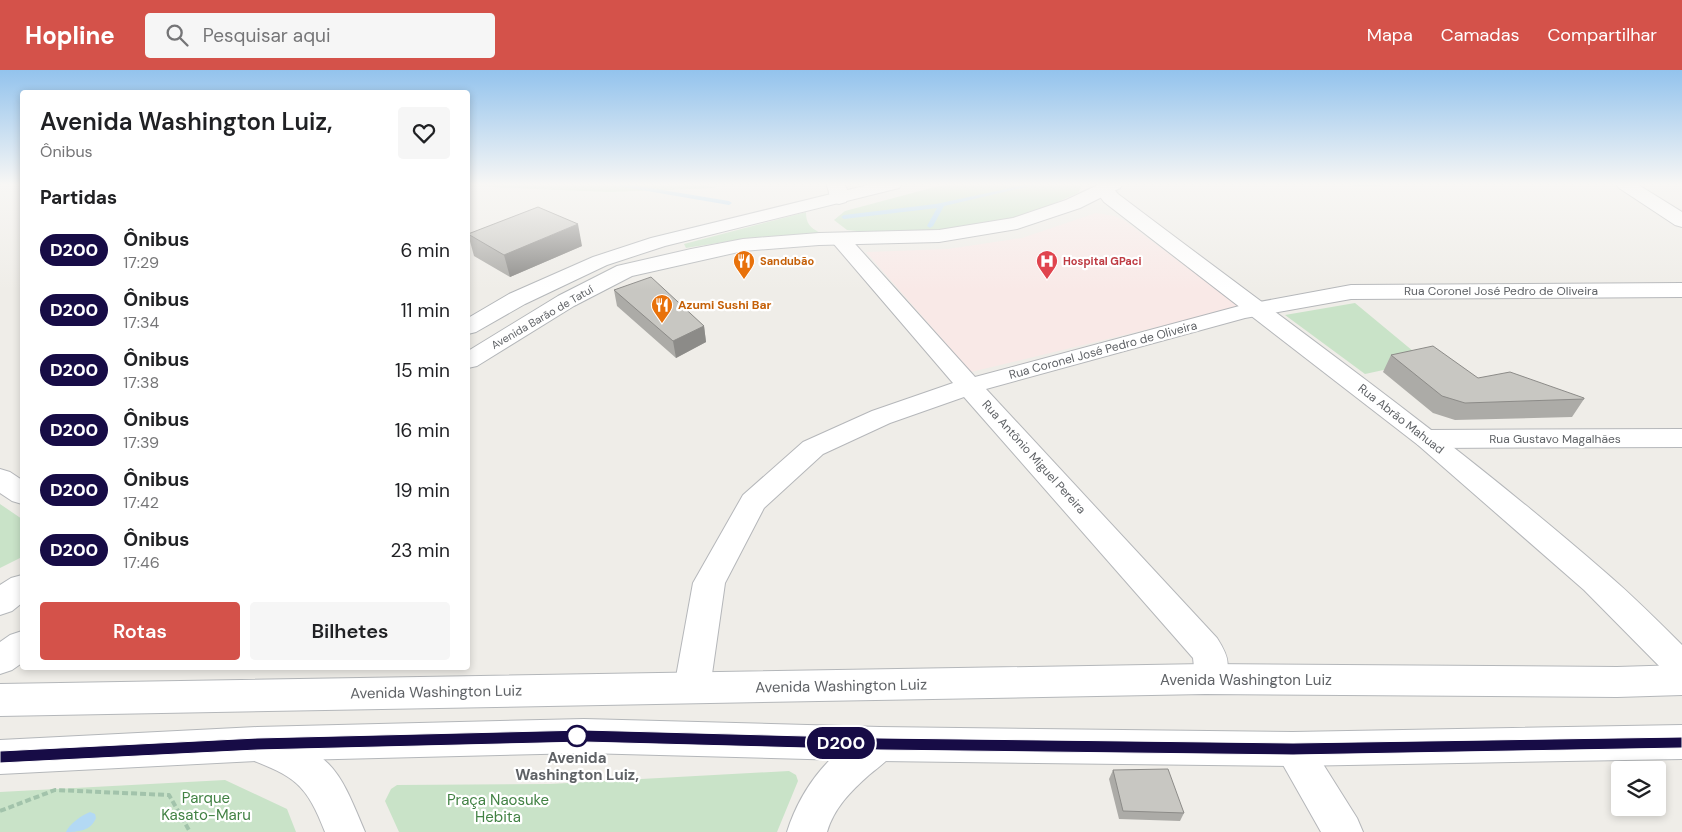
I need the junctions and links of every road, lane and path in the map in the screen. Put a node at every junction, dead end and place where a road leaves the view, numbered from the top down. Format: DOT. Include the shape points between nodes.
graph roads {
  1 [pos="737,220"];
  2 [pos="820,220"];
  3 [pos="1027,220"];
  4 [pos="1139,220"];
  5 [pos="840,239"];
  6 [pos="1682,290"];
  7 [pos="1255,310"];
  8 [pos="470,326"];
  9 [pos="470,360"];
  10 [pos="970,386"];
  11 [pos="1682,438"];
  12 [pos="1428,439"];
  13 [pos="0,478"];
  14 [pos="20,493"];
  15 [pos="20,580"];
  16 [pos="20,588"];
  17 [pos="0,590"];
  18 [pos="0,602"];
  19 [pos="20,646"];
  20 [pos="0,660"];
  21 [pos="1682,667"];
  22 [pos="1205,680"];
  23 [pos="1682,680"];
  24 [pos="692,688"];
  25 [pos="0,700"];
  26 [pos="1682,742"];
  27 [pos="257,744"];
  28 [pos="880,744"];
  29 [pos="1293,749"];
  30 [pos="1,757"];
  31 [pos="0,811"];
  32 [pos="190,832"];
  33 [pos="345,832"];
  34 [pos="806,832"];
  35 [pos="1343,832"];
  1 -- 8 [label="main road, Avenida Barão de Tatuí" via="600,261 517,299"];
  2 -- 5 [label="main road, Rua Antônio Miguel Pereira" via="820,224"];
  3 -- 5 [label="main road, Avenida Barão de Tatuí" via="939,236"];
  4 -- 7 [label="main road, Rua Abrão Mahuad"];
  5 -- 9 [label="main road, Avenida Barão de Tatuí" via="743,245 625,271 566,301"];
  5 -- 10 [label="main road, Rua Antônio Miguel Pereira"];
  6 -- 7 [label="main road, Rua Coronel José Pedro de Oliveira" via="1351,292"];
  7 -- 10 [label="main road, Rua Coronel José Pedro de Oliveira"];
  7 -- 12 [label="main road, Rua Abrão Mahuad"];
  10 -- 22 [label="main road, Rua Antônio Miguel Pereira" via="1205,648 1213,667"];
  10 -- 24 [label="main road, Rua Coronel José Pedro de Oliveira" via="880,417 813,448 753,502 709,583"];
  11 -- 12 [label="main road, Rua Gustavo Magalhães"];
  12 -- 21 [label="main road, Rua Abrão Mahuad" via="1595,582"];
  13 -- 14 [label="main road"];
  15 -- 17 [label="main road"];
  16 -- 18 [label="main road"];
  19 -- 20 [label="main road"];
  22 -- 23 [label="main road, Avenida Washington Luiz"];
  22 -- 24 [label="main road, Avenida Washington Luiz"];
  24 -- 25 [label="main road, Avenida Washington Luiz"];
  26 -- 29 [label="main road"];
  27 -- 28 [label="main road" via="584,736"];
  27 -- 30 [label="main road"];
  27 -- 33 [label="main road" via="296,760 320,780 333,801"];
  28 -- 29 [label="main road"];
  28 -- 34 [label="main road" via="833,782 814,808"];
  29 -- 35 [label="main road"];
  31 -- 32 [label="path" via="55,790 169,795"];
}
